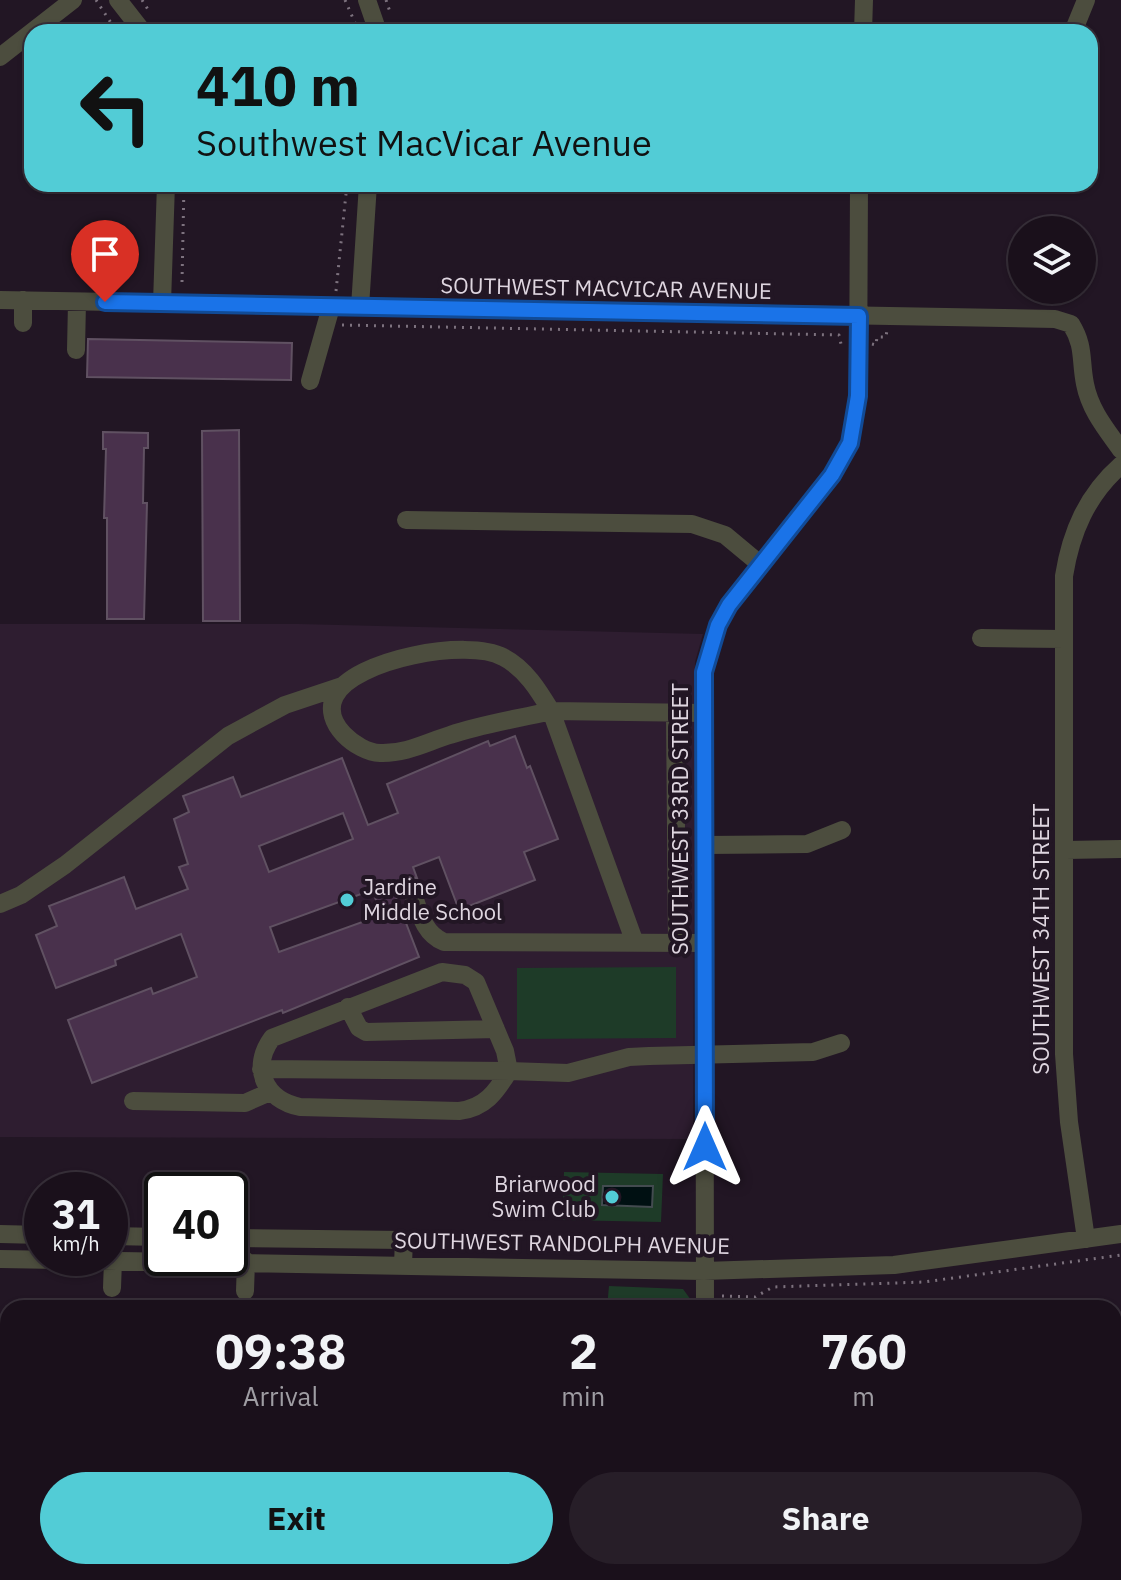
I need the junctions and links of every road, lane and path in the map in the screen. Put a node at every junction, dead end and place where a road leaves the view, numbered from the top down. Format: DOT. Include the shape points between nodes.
graph roads {
  1 [pos="73,0"];
  2 [pos="96,0"];
  3 [pos="118,0"];
  4 [pos="345,0"];
  5 [pos="367,0"];
  6 [pos="864,0"];
  7 [pos="1086,0"];
  8 [pos="42,24"];
  9 [pos="112,24"];
  10 [pos="137,24"];
  11 [pos="356,24"];
  12 [pos="375,24"];
  13 [pos="863,24"];
  14 [pos="1076,24"];
  15 [pos="24,38"];
  16 [pos="0,57"];
  17 [pos="166,192"];
  18 [pos="184,192"];
  19 [pos="367,192"];
  20 [pos="859,192"];
  21 [pos="182,282"];
  22 [pos="0,300"];
  23 [pos="23,300"];
  24 [pos="77,302"];
  25 [pos="162,303"];
  26 [pos="331,307"];
  27 [pos="360,307"];
  28 [pos="859,316"];
  29 [pos="23,323"];
  30 [pos="76,350"];
  31 [pos="310,381"];
  32 [pos="1121,450"];
  33 [pos="1121,465"];
  34 [pos="406,520"];
  35 [pos="760,564"];
  36 [pos="981,638"];
  37 [pos="1064,639"];
  38 [pos="342,686"];
  39 [pos="551,711"];
  40 [pos="675,713"];
  41 [pos="704,713"];
  42 [pos="842,830"];
  43 [pos="705,845"];
  44 [pos="1121,849"];
  45 [pos="1066,850"];
  46 [pos="411,888"];
  47 [pos="0,904"];
  48 [pos="635,943"];
  49 [pos="677,943"];
  50 [pos="704,943"];
  51 [pos="348,1007"];
  52 [pos="496,1029"];
  53 [pos="841,1043"];
  54 [pos="705,1055"];
  55 [pos="261,1069"];
  56 [pos="509,1071"];
  57 [pos="270,1092"];
  58 [pos="133,1101"];
  59 [pos="10,1234"];
  60 [pos="1121,1234"];
  61 [pos="248,1238"];
  62 [pos="1086,1239"];
  63 [pos="9,1259"];
  64 [pos="248,1261"];
  65 [pos="403,1264"];
  66 [pos="704,1271"];
  67 [pos="112,1276"];
  68 [pos="246,1276"];
  69 [pos="112,1288"];
  70 [pos="245,1291"];
  71 [pos="705,1300"];
  1 -- 8 [label="street"];
  2 -- 9 [label="path"];
  3 -- 10 [label="street"];
  4 -- 11 [label="path"];
  5 -- 12 [label="street"];
  6 -- 13 [label="street"];
  7 -- 14 [label="street"];
  15 -- 16 [label="street"];
  17 -- 25 [label="street"];
  18 -- 21 [label="path"];
  19 -- 27 [label="street"];
  20 -- 28 [label="street, SOUTHWEST 33RD STREET"];
  22 -- 23 [label="street, SOUTHWEST MACVICAR AVENUE"];
  23 -- 24 [label="street, SOUTHWEST MACVICAR AVENUE"];
  23 -- 29 [label="street"];
  24 -- 25 [label="street, SOUTHWEST MACVICAR AVENUE"];
  24 -- 30 [label="street"];
  25 -- 26 [label="street, SOUTHWEST MACVICAR AVENUE"];
  26 -- 27 [label="street, SOUTHWEST MACVICAR AVENUE"];
  26 -- 31 [label="street"];
  27 -- 28 [label="street, SOUTHWEST MACVICAR AVENUE"];
  28 -- 32 [label="street, SOUTHWEST MACVICAR AVENUE" via="1055,319 1071,324 1082,342 1091,405"];
  28 -- 35 [label="street, SOUTHWEST 33RD STREET" via="858,396 850,443 832,475"];
  33 -- 37 [label="street, SOUTHWEST 34TH STREET" via="1095,493 1073,535 1064,576"];
  34 -- 35 [label="street" via="692,524 725,535"];
  35 -- 41 [label="street, SOUTHWEST 33RD STREET" via="713,637 704,672"];
  36 -- 37 [label="street"];
  37 -- 45 [label="street, SOUTHWEST 34TH STREET"];
  38 -- 39 [label="street" via="410,656 483,650 518,667"];
  38 -- 39 [label="street" via="331,708 335,721 364,751 405,751"];
  38 -- 47 [label="street" via="285,705 228,736 65,865"];
  39 -- 40 [label="street"];
  39 -- 48 [label="street"];
  40 -- 41 [label="street"];
  40 -- 49 [label="street"];
  41 -- 43 [label="street, SOUTHWEST 33RD STREET"];
  42 -- 43 [label="street" via="807,844"];
  43 -- 50 [label="street, SOUTHWEST 33RD STREET"];
  44 -- 45 [label="street"];
  45 -- 62 [label="street, SOUTHWEST 34TH STREET" via="1066,1102"];
  46 -- 48 [label="street" via="425,928 444,942"];
  48 -- 49 [label="street"];
  49 -- 50 [label="street"];
  50 -- 54 [label="street, SOUTHWEST 33RD STREET"];
  51 -- 52 [label="street" via="366,1032"];
  51 -- 52 [label="street" via="454,972 476,982"];
  51 -- 55 [label="street" via="272,1038 262,1051"];
  52 -- 56 [label="street"];
  53 -- 54 [label="street" via="813,1052"];
  54 -- 56 [label="street" via="629,1057 568,1073"];
  54 -- 66 [label="street, SOUTHWEST 33RD STREET"];
  55 -- 56 [label="street"];
  55 -- 57 [label="street"];
  56 -- 57 [label="street" via="493,1096 459,1111 300,1107 287,1105"];
  57 -- 58 [label="street" via="245,1103"];
  59 -- 63 [label="street"];
  60 -- 62 [label="street, SOUTHWEST RANDOLPH AVENUE"];
  61 -- 65 [label="street" via="404,1240"];
  62 -- 66 [label="street, SOUTHWEST RANDOLPH AVENUE" via="894,1265"];
  64 -- 65 [label="street, SOUTHWEST RANDOLPH AVENUE"];
  65 -- 66 [label="street, SOUTHWEST RANDOLPH AVENUE"];
  66 -- 71 [label="street, SOUTHWEST 33RD STREET"];
  67 -- 69 [label="street"];
  68 -- 70 [label="street"];
}
